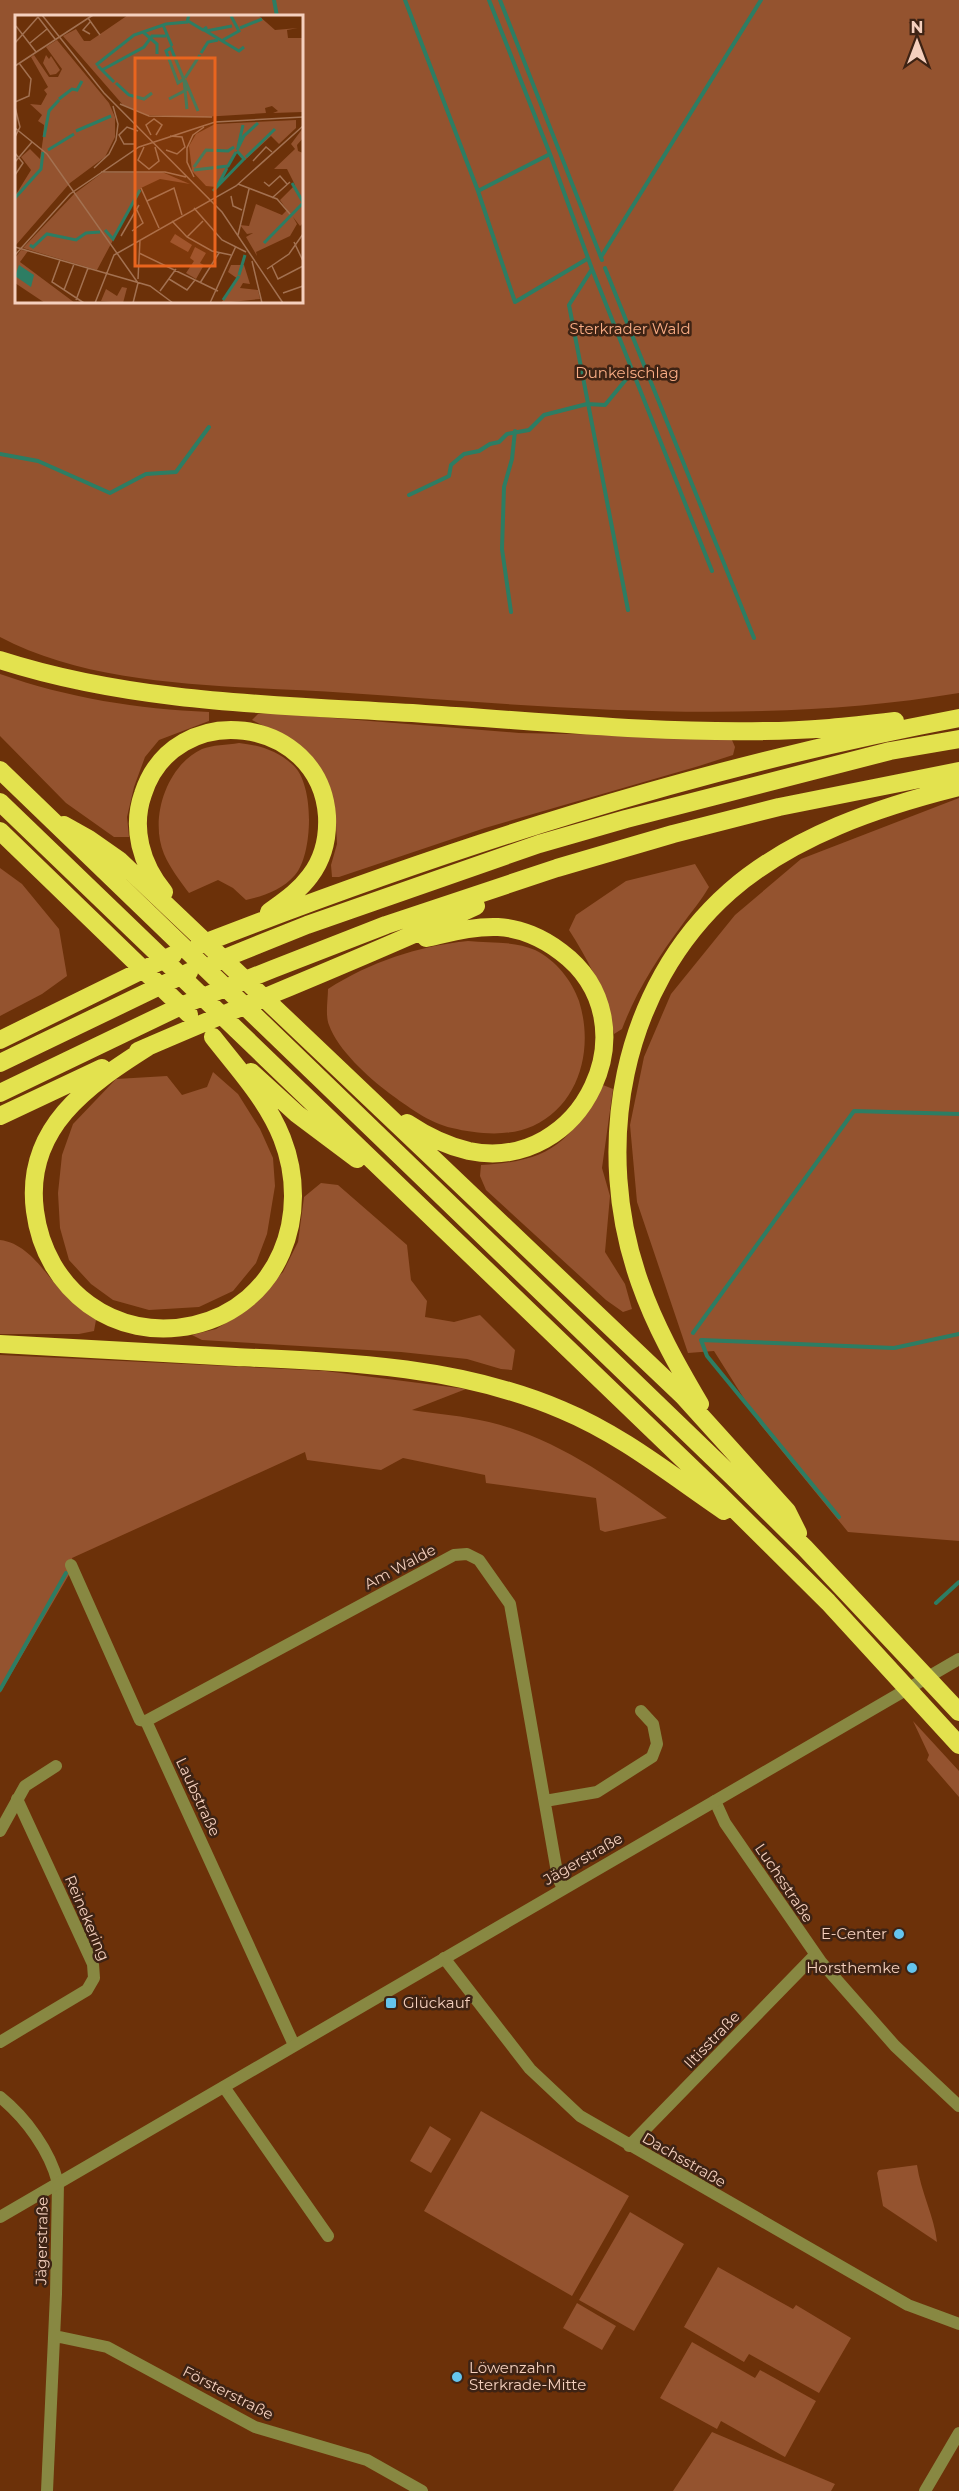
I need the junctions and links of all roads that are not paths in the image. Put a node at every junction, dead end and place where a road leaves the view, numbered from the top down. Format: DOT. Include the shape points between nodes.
graph roads {
  1 [pos="0,660"];
  2 [pos="959,711"];
  3 [pos="959,718"];
  4 [pos="959,739"];
  5 [pos="0,770"];
  6 [pos="959,771"];
  7 [pos="959,787"];
  8 [pos="0,802"];
  9 [pos="44,814"];
  10 [pos="0,831"];
  11 [pos="0,849"];
  12 [pos="557,868"];
  13 [pos="85,914"];
  14 [pos="256,923"];
  15 [pos="193,928"];
  16 [pos="386,947"];
  17 [pos="3,1038"];
  18 [pos="213,1038"];
  19 [pos="148,1047"];
  20 [pos="0,1063"];
  21 [pos="0,1093"];
  22 [pos="376,1103"];
  23 [pos="0,1116"];
  24 [pos="403,1190"];
  25 [pos="0,1344"];
  26 [pos="715,1429"];
  27 [pos="760,1535"];
  28 [pos="805,1548"];
  29 [pos="71,1565"];
  30 [pos="959,1659"];
  31 [pos="641,1711"];
  32 [pos="959,1712"];
  33 [pos="146,1721"];
  34 [pos="959,1745"];
  35 [pos="56,1766"];
  36 [pos="17,1799"];
  37 [pos="545,1801"];
  38 [pos="715,1801"];
  39 [pos="0,1831"];
  40 [pos="563,1888"];
  41 [pos="815,1955"];
  42 [pos="444,1958"];
  43 [pos="0,2042"];
  44 [pos="294,2045"];
  45 [pos="224,2087"];
  46 [pos="0,2097"];
  47 [pos="959,2106"];
  48 [pos="629,2146"];
  49 [pos="58,2183"];
  50 [pos="0,2217"];
  51 [pos="328,2236"];
  52 [pos="959,2324"];
  53 [pos="54,2336"];
  54 [pos="959,2433"];
  55 [pos="47,2491"];
  56 [pos="422,2491"];
  57 [pos="925,2491"];
  1 -- 2 [label="highway" via="87,684 168,696 688,730 809,730"];
  3 -- 14 [label="highway" via="791,756 594,808"];
  4 -- 20 [label="highway" via="825,767 539,844 307,925 191,971"];
  5 -- 9 [label="highway"];
  6 -- 12 [label="highway" via="779,807"];
  7 -- 26 [label="highway" via="852,821 816,837 750,876 694,929 667,968 639,1025 623,1082 617,1123 622,1212 634,1263 655,1321"];
  8 -- 24 [label="highway"];
  9 -- 15 [label="highway" via="119,860"];
  9 -- 28 [label="highway"];
  10 -- 13 [label="highway"];
  11 -- 13 [label="highway"];
  12 -- 16 [label="highway"];
  12 -- 21 [label="highway" via="386,925 263,973 174,1009"];
  13 -- 18 [label="highway"];
  14 -- 15 [label="highway" via="314,871 325,844 327,811 313,775 292,750 255,732 225,729 195,737 168,754 150,777 140,803 138,832 147,866"];
  14 -- 17 [label="highway" via="177,953"];
  15 -- 22 [label="highway"];
  16 -- 19 [label="highway"];
  16 -- 22 [label="highway" via="485,927 514,930 541,939 575,965 591,988 602,1018 604,1047 598,1076 582,1107 555,1133 518,1150 484,1153 454,1147 414,1128"];
  18 -- 19 [label="highway" via="276,1124 291,1169 293,1215 283,1252 257,1289 222,1315 183,1327 133,1325 85,1302 53,1267 34,1207 42,1154 60,1117 89,1086"];
  18 -- 24 [label="highway" via="297,1114"];
  19 -- 23 [label="highway"];
  22 -- 26 [label="highway"];
  24 -- 27 [label="highway"];
  25 -- 27 [label="highway" via="367,1364 471,1380 540,1401 608,1432"];
  26 -- 28 [label="highway" via="787,1511"];
  27 -- 34 [label="highway"];
  28 -- 32 [label="highway"];
  29 -- 33 [label="street, Laubstraße" via="141,1720"];
  30 -- 38 [label="street, Jägerstraße"];
  31 -- 37 [label="street" via="653,1724 657,1744 652,1757 597,1792"];
  33 -- 37 [label="street, Am Walde" via="454,1555 466,1554 479,1560 510,1604"];
  33 -- 44 [label="street, Laubstraße"];
  35 -- 36 [label="street" via="25,1786"];
  36 -- 39 [label="street"];
  36 -- 43 [label="street, Reinekering" via="93,1964 94,1978 87,1990"];
  37 -- 40 [label="street, Am Walde"];
  38 -- 40 [label="street, Jägerstraße"];
  38 -- 41 [label="street, Luchsstraße"];
  40 -- 42 [label="street, Jägerstraße"];
  41 -- 47 [label="street, Luchsstraße" via="895,2046"];
  41 -- 48 [label="street, Iltisstraße"];
  42 -- 44 [label="street, Jägerstraße"];
  42 -- 48 [label="street, Dachsstraße" via="548,2087 580,2116"];
  44 -- 45 [label="street, Jägerstraße"];
  45 -- 49 [label="street, Jägerstraße"];
  45 -- 51 [label="street"];
  46 -- 49 [label="street" via="32,2131 55,2169"];
  48 -- 52 [label="street, Dachsstraße" via="908,2305"];
  49 -- 50 [label="street"];
  49 -- 53 [label="street, Jägerstraße"];
  53 -- 55 [label="street, Jägerstraße"];
  53 -- 56 [label="street, Försterstraße" via="107,2347 255,2427 368,2460"];
  54 -- 57 [label="street"];
}
